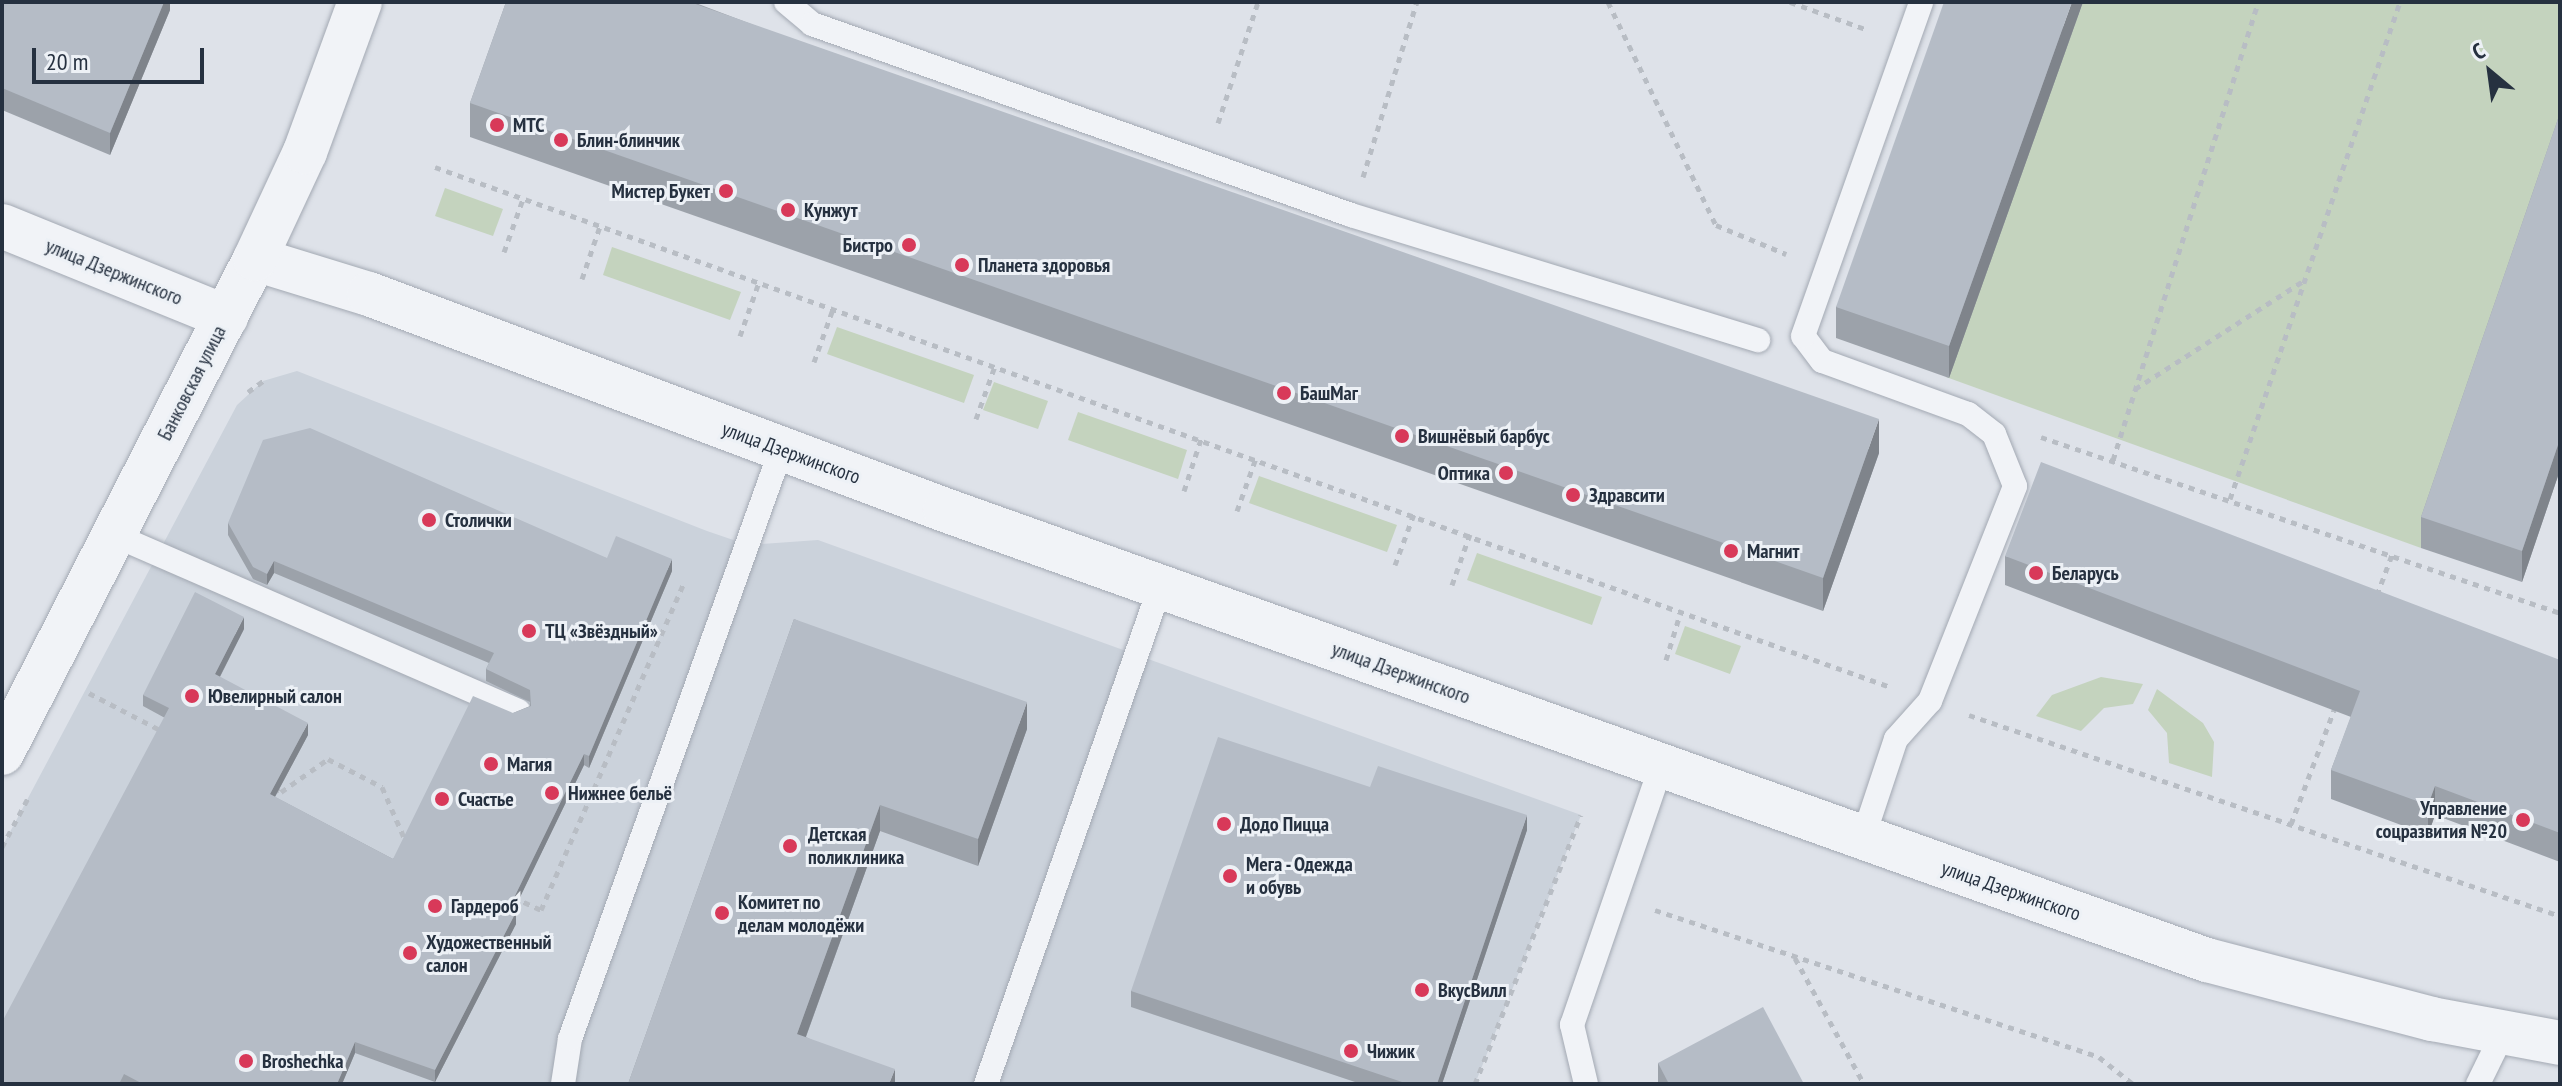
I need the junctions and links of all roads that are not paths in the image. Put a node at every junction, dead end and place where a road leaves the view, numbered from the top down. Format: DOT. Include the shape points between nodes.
graph roads {
  1 [pos="360,2"];
  2 [pos="786,2"];
  3 [pos="1921,2"];
  4 [pos="2,226"];
  5 [pos="255,259"];
  6 [pos="226,317"];
  7 [pos="1758,340"];
  8 [pos="781,450"];
  9 [pos="114,535"];
  10 [pos="1160,587"];
  11 [pos="518,711"];
  12 [pos="2,753"];
  13 [pos="1661,766"];
  14 [pos="1863,838"];
  15 [pos="2502,1035"];
  16 [pos="2560,1043"];
  17 [pos="563,1084"];
  18 [pos="986,1084"];
  19 [pos="1586,1084"];
  20 [pos="2478,1084"];
  1 -- 5 [label="street, Банковская улица" via="305,152"];
  2 -- 7 [label="lane" via="812,24 1351,215"];
  3 -- 14 [label="lane" via="1803,336 1808,351 1968,414 1994,434 2015,486 1930,701 1896,739"];
  4 -- 6 [label="street, улица Дзержинского"];
  5 -- 6 [label="street, Банковская улица"];
  5 -- 8 [label="street, улица Дзержинского" via="369,294"];
  6 -- 9 [label="street, Банковская улица"];
  8 -- 10 [label="street, улица Дзержинского"];
  8 -- 17 [label="lane" via="570,1039"];
  9 -- 11 [label="lane"];
  9 -- 12 [label="street, Банковская улица"];
  10 -- 13 [label="street, улица Дзержинского"];
  10 -- 18 [label="lane"];
  13 -- 14 [label="street, улица Дзержинского"];
  13 -- 19 [label="lane" via="1572,1025"];
  14 -- 15 [label="street, улица Дзержинского" via="2207,960"];
  15 -- 16 [label="street, улица Дзержинского"];
  15 -- 20 [label="lane"];
}
